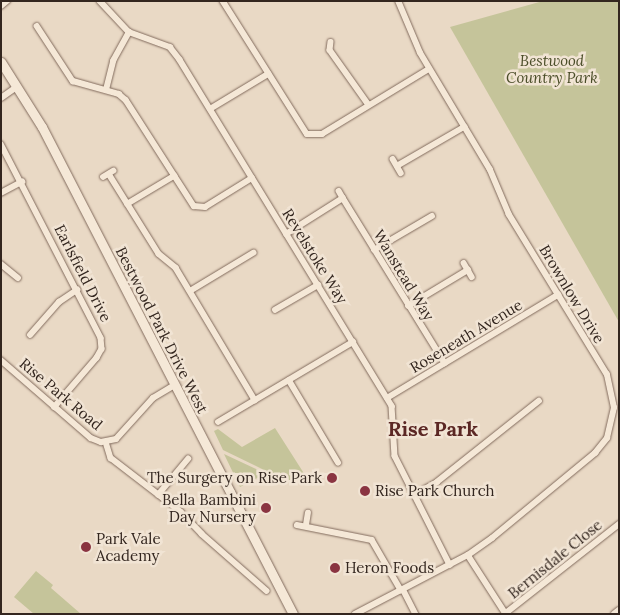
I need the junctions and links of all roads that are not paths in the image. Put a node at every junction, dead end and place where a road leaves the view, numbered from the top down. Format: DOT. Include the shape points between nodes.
graph roads {
  1 [pos="7,1"];
  2 [pos="100,1"];
  3 [pos="223,1"];
  4 [pos="398,1"];
  5 [pos="1,6"];
  6 [pos="37,26"];
  7 [pos="129,32"];
  8 [pos="331,42"];
  9 [pos="1,62"];
  10 [pos="429,69"];
  11 [pos="268,74"];
  12 [pos="18,87"];
  13 [pos="106,90"];
  14 [pos="1,98"];
  15 [pos="369,105"];
  16 [pos="210,109"];
  17 [pos="464,127"];
  18 [pos="1,144"];
  19 [pos="393,159"];
  20 [pos="397,166"];
  21 [pos="108,174"];
  22 [pos="401,174"];
  23 [pos="174,176"];
  24 [pos="252,178"];
  25 [pos="22,182"];
  26 [pos="1,192"];
  27 [pos="339,192"];
  28 [pos="343,198"];
  29 [pos="127,204"];
  30 [pos="432,216"];
  31 [pos="286,234"];
  32 [pos="374,250"];
  33 [pos="251,257"];
  34 [pos="464,263"];
  35 [pos="1,264"];
  36 [pos="468,270"];
  37 [pos="472,277"];
  38 [pos="18,278"];
  39 [pos="318,285"];
  40 [pos="77,290"];
  41 [pos="190,291"];
  42 [pos="558,295"];
  43 [pos="408,306"];
  44 [pos="275,310"];
  45 [pos="30,335"];
  46 [pos="353,342"];
  47 [pos="1,360"];
  48 [pos="445,363"];
  49 [pos="289,380"];
  50 [pos="175,385"];
  51 [pos="387,398"];
  52 [pos="255,400"];
  53 [pos="539,401"];
  54 [pos="55,407"];
  55 [pos="221,411"];
  56 [pos="616,414"];
  57 [pos="225,418"];
  58 [pos="218,422"];
  59 [pos="106,442"];
  60 [pos="334,455"];
  61 [pos="188,459"];
  62 [pos="328,459"];
  63 [pos="338,462"];
  64 [pos="158,494"];
  65 [pos="414,495"];
  66 [pos="308,513"];
  67 [pos="619,524"];
  68 [pos="297,525"];
  69 [pos="306,525"];
  70 [pos="468,555"];
  71 [pos="450,564"];
  72 [pos="402,590"];
  73 [pos="267,591"];
  74 [pos="619,610"];
  75 [pos="293,614"];
  76 [pos="355,614"];
  77 [pos="416,614"];
  78 [pos="506,614"];
  79 [pos="614,614"];
  1 -- 5 [label="street"];
  2 -- 7 [label="street, Revelstoke Way"];
  3 -- 11 [label="street"];
  4 -- 10 [label="street, Brownlow Drive"];
  6 -- 13 [label="street" via="72,81"];
  7 -- 13 [label="street" via="113,61"];
  7 -- 16 [label="street, Revelstoke Way" via="173,50"];
  8 -- 15 [label="street" via="330,50"];
  9 -- 12 [label="street, Bestwood Park Drive West"];
  10 -- 15 [label="street"];
  10 -- 17 [label="street, Brownlow Drive"];
  11 -- 15 [label="street" via="302,130 310,135 322,134"];
  11 -- 16 [label="street"];
  12 -- 14 [label="street"];
  12 -- 50 [label="street, Bestwood Park Drive West" via="42,127"];
  13 -- 23 [label="street" via="126,100"];
  16 -- 24 [label="street, Revelstoke Way"];
  17 -- 20 [label="street"];
  17 -- 42 [label="street, Brownlow Drive" via="490,170 509,214"];
  18 -- 25 [label="street, Earlsfield Drive"];
  19 -- 20 [label="street"];
  20 -- 22 [label="street"];
  21 -- 29 [label="street"];
  23 -- 24 [label="street" via="192,205 199,208"];
  23 -- 29 [label="street"];
  24 -- 31 [label="street, Revelstoke Way"];
  25 -- 26 [label="street"];
  25 -- 40 [label="street, Earlsfield Drive"];
  27 -- 28 [label="street, Wanstead Way"];
  28 -- 31 [label="street"];
  28 -- 32 [label="street, Wanstead Way"];
  29 -- 41 [label="street" via="161,257 174,266"];
  30 -- 32 [label="street"];
  31 -- 39 [label="street, Revelstoke Way"];
  32 -- 43 [label="street, Wanstead Way"];
  33 -- 41 [label="street"];
  34 -- 36 [label="street"];
  35 -- 38 [label="street"];
  36 -- 37 [label="street"];
  36 -- 43 [label="street"];
  39 -- 44 [label="street"];
  39 -- 46 [label="street, Revelstoke Way"];
  40 -- 45 [label="street" via="59,302"];
  40 -- 54 [label="street, Earlsfield Drive" via="101,338 102,349 98,358"];
  41 -- 52 [label="street"];
  42 -- 48 [label="street, Roseneath Avenue"];
  42 -- 56 [label="street, Brownlow Drive" via="607,375"];
  43 -- 48 [label="street, Wanstead Way"];
  46 -- 49 [label="street"];
  46 -- 51 [label="street, Revelstoke Way"];
  47 -- 54 [label="street, Rise Park Road"];
  48 -- 51 [label="street, Roseneath Avenue"];
  49 -- 52 [label="street"];
  49 -- 60 [label="street"];
  50 -- 59 [label="street, Rise Park Road" via="156,396 120,435"];
  50 -- 75 [label="street, Bestwood Park Drive West"];
  51 -- 65 [label="street, Revelstoke Way" via="394,415 395,456"];
  52 -- 57 [label="street"];
  53 -- 65 [label="street" via="437,482"];
  54 -- 59 [label="street, Rise Park Road" via="91,438"];
  55 -- 57 [label="street"];
  56 -- 70 [label="street, Brownlow Drive" via="607,438 595,453"];
  57 -- 58 [label="street"];
  59 -- 64 [label="street" via="111,458"];
  60 -- 62 [label="street"];
  60 -- 63 [label="street"];
  61 -- 64 [label="street"];
  64 -- 73 [label="street" via="254,575"];
  65 -- 71 [label="street, Revelstoke Way"];
  66 -- 69 [label="street"];
  67 -- 78 [label="street, Bernisdale Close"];
  68 -- 69 [label="street"];
  69 -- 72 [label="street" via="372,540"];
  70 -- 71 [label="street, Brownlow Drive"];
  70 -- 78 [label="street"];
  71 -- 72 [label="street, Brownlow Drive"];
  72 -- 76 [label="street, Brownlow Drive"];
  72 -- 77 [label="street"];
  74 -- 79 [label="street"];
}
